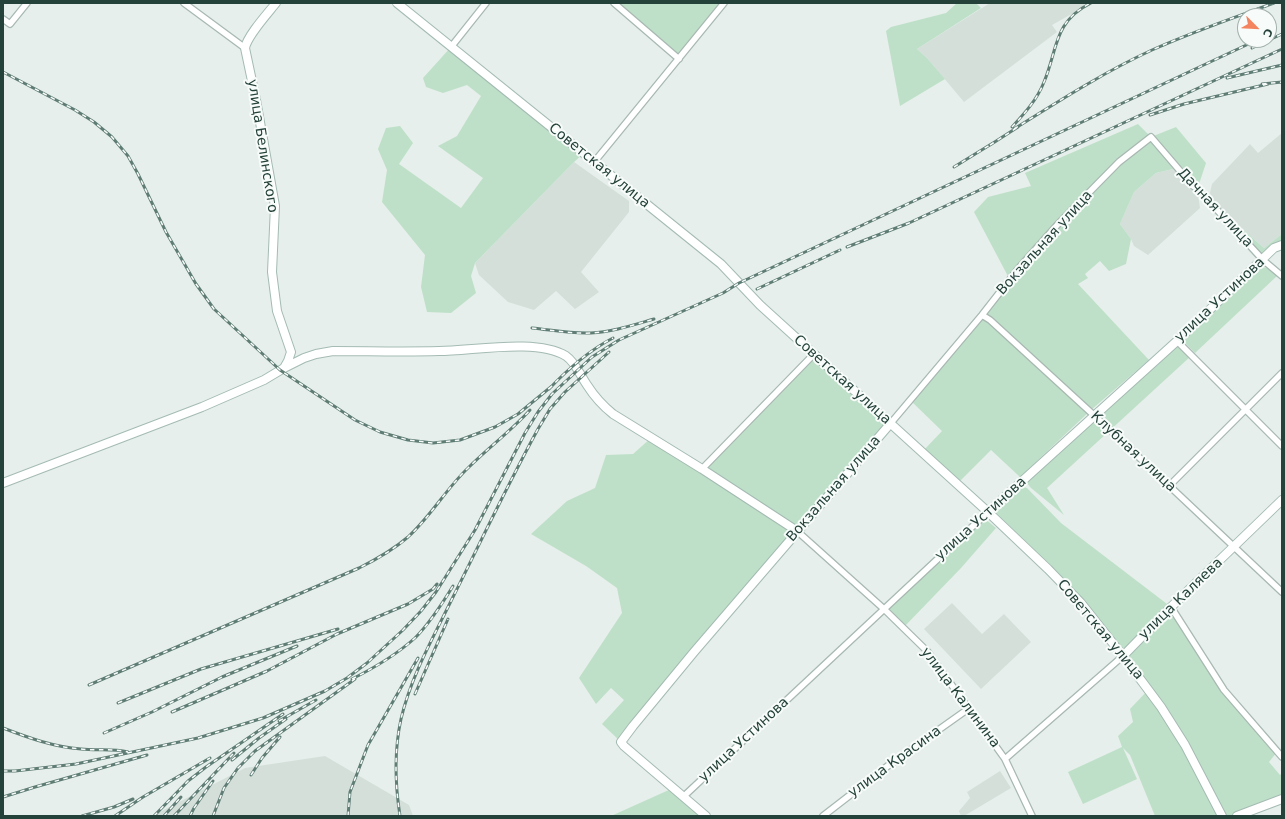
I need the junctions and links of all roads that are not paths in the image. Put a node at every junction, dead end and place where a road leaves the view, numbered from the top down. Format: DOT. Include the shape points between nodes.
graph roads {
  1 [pos="27,3"];
  2 [pos="184,3"];
  3 [pos="276,3"];
  4 [pos="397,3"];
  5 [pos="486,3"];
  6 [pos="614,3"];
  7 [pos="724,3"];
  8 [pos="3,19"];
  9 [pos="451,47"];
  10 [pos="244,48"];
  11 [pos="679,59"];
  12 [pos="1151,137"];
  13 [pos="595,161"];
  14 [pos="1282,245"];
  15 [pos="1263,260"];
  16 [pos="1282,276"];
  17 [pos="982,315"];
  18 [pos="1177,341"];
  19 [pos="814,354"];
  20 [pos="284,368"];
  21 [pos="1282,373"];
  22 [pos="1246,409"];
  23 [pos="1094,416"];
  24 [pos="890,424"];
  25 [pos="1282,446"];
  26 [pos="702,469"];
  27 [pos="3,483"];
  28 [pos="1169,486"];
  29 [pos="1282,500"];
  30 [pos="988,512"];
  31 [pos="797,532"];
  32 [pos="1234,547"];
  33 [pos="1282,592"];
  34 [pos="1171,607"];
  35 [pos="884,609"];
  36 [pos="1123,656"];
  37 [pos="968,709"];
  38 [pos="1282,757"];
  39 [pos="1005,759"];
  40 [pos="683,797"];
  41 [pos="1282,799"];
  42 [pos="706,816"];
  43 [pos="823,816"];
  44 [pos="1032,816"];
  45 [pos="1222,816"];
  46 [pos="1237,816"];
  1 -- 8 [label="street" via="10,24"];
  2 -- 10 [label="street"];
  3 -- 10 [label="street"];
  4 -- 9 [label="street, Советская улица"];
  5 -- 9 [label="street"];
  6 -- 11 [label="street"];
  7 -- 11 [label="street"];
  9 -- 13 [label="street, Советская улица"];
  10 -- 20 [label="street, улица Белинского" via="275,206 272,272 278,311 291,352"];
  11 -- 13 [label="street"];
  12 -- 15 [label="street, Дачная улица"];
  12 -- 17 [label="street, Вокзальная улица" via="1119,162 1058,223"];
  13 -- 19 [label="street, Советская улица" via="721,264 760,305"];
  14 -- 15 [label="street, улица Устинова" via="1274,248"];
  15 -- 16 [label="street, Дачная улица"];
  15 -- 18 [label="street, улица Устинова"];
  17 -- 23 [label="street, Клубная улица"];
  17 -- 24 [label="street, Вокзальная улица"];
  18 -- 22 [label="street"];
  18 -- 23 [label="street, улица Устинова"];
  19 -- 24 [label="street, Советская улица"];
  19 -- 26 [label="street"];
  20 -- 26 [label="street" via="316,354 333,351 441,351 515,346 548,350 563,354 574,364 601,404 613,414"];
  20 -- 27 [label="street" via="264,380 202,407"];
  21 -- 22 [label="street"];
  22 -- 25 [label="street"];
  22 -- 28 [label="street"];
  23 -- 28 [label="street, Клубная улица"];
  23 -- 30 [label="street, улица Устинова"];
  24 -- 30 [label="street, Советская улица"];
  24 -- 31 [label="street, Вокзальная улица"];
  26 -- 31 [label="street"];
  28 -- 32 [label="street, Клубная улица"];
  29 -- 32 [label="street, улица Каляева"];
  30 -- 35 [label="street, улица Устинова"];
  30 -- 36 [label="street, Советская улица" via="1081,603"];
  31 -- 35 [label="street, улица Калинина"];
  31 -- 40 [label="street, Вокзальная улица" via="621,742"];
  32 -- 33 [label="street, Клубная улица"];
  32 -- 34 [label="street, улица Каляева"];
  34 -- 36 [label="street, улица Каляева"];
  34 -- 38 [label="street" via="1224,690"];
  35 -- 37 [label="street, улица Калинина" via="928,652"];
  35 -- 40 [label="street, улица Устинова"];
  36 -- 39 [label="street, улица Каляева"];
  36 -- 45 [label="street, Советская улица" via="1161,707 1185,745"];
  37 -- 39 [label="street, улица Калинина"];
  37 -- 43 [label="street, улица Красина"];
  39 -- 44 [label="street, улица Калинина"];
  40 -- 42 [label="street"];
  41 -- 46 [label="street"];
}
